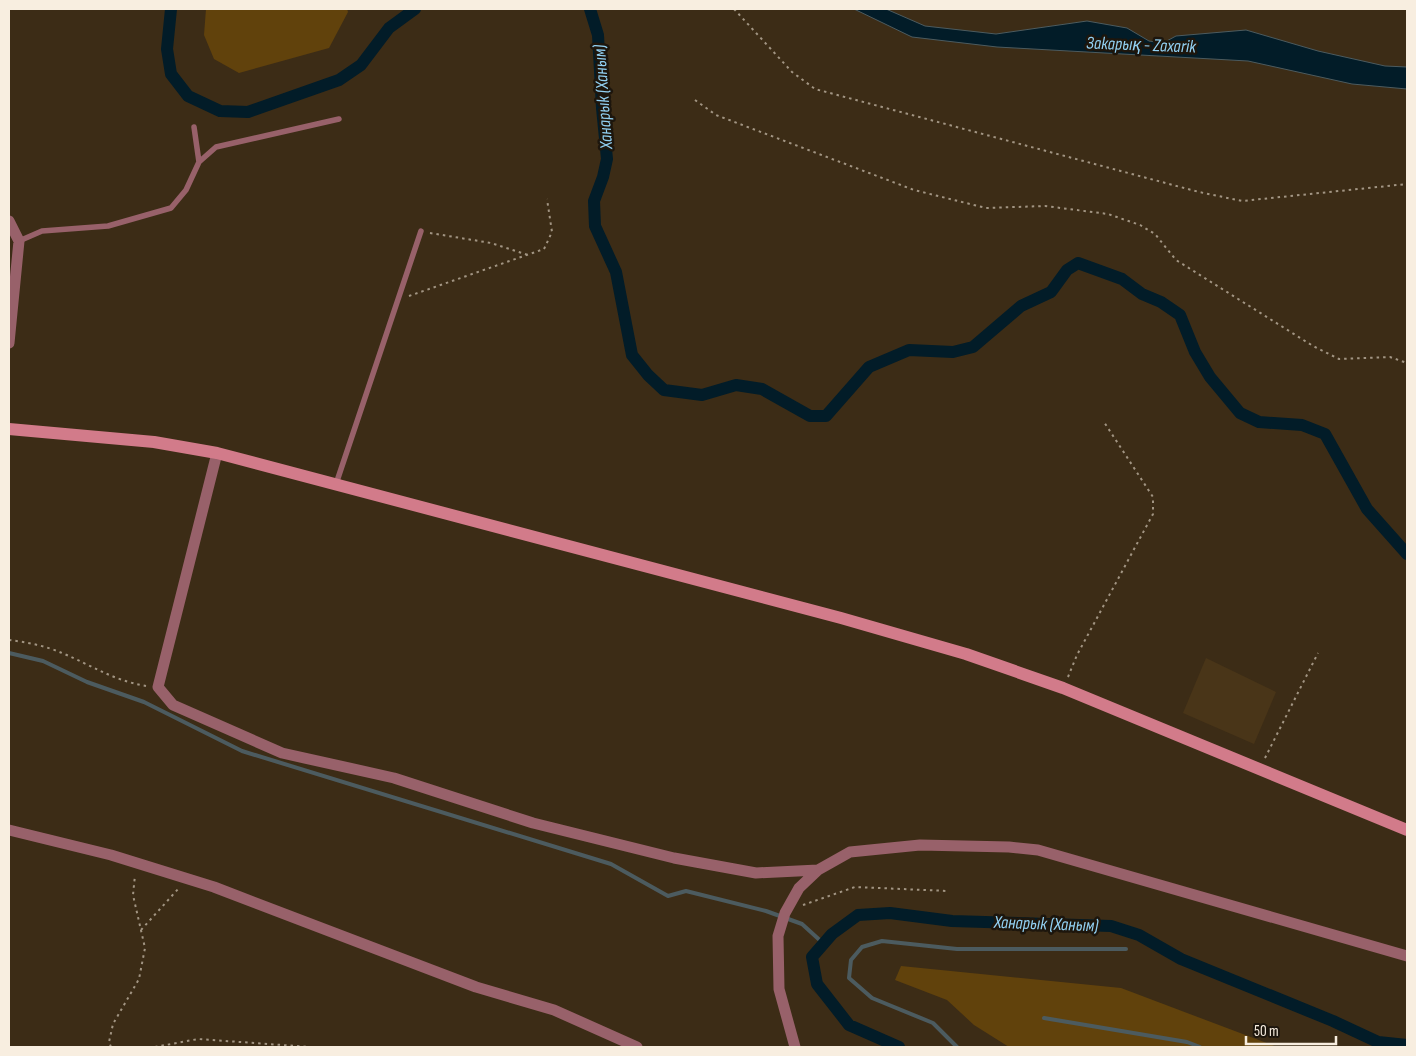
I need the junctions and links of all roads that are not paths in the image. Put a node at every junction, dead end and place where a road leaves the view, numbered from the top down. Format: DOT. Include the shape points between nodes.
graph roads {
  1 [pos="339,120"];
  2 [pos="194,128"];
  3 [pos="199,162"];
  4 [pos="9,221"];
  5 [pos="421,231"];
  6 [pos="19,240"];
  7 [pos="9,343"];
  8 [pos="9,429"];
  9 [pos="217,453"];
  10 [pos="336,484"];
  11 [pos="9,830"];
  12 [pos="1407,830"];
  13 [pos="818,870"];
  14 [pos="1407,956"];
  15 [pos="796,1046"];
  16 [pos="637,1047"];
  1 -- 3 [label="lane" via="216,147"];
  2 -- 3 [label="lane"];
  3 -- 6 [label="lane" via="186,190 171,208 108,226 42,231"];
  4 -- 6 [label="street"];
  5 -- 10 [label="lane"];
  6 -- 7 [label="street"];
  8 -- 9 [label="main road" via="154,442"];
  9 -- 10 [label="main road"];
  9 -- 13 [label="street" via="158,687 173,705 282,752 394,778 533,823 674,858 756,873"];
  10 -- 12 [label="main road" via="966,654 1063,688"];
  11 -- 16 [label="street" via="214,887 476,987 554,1010"];
  13 -- 14 [label="street" via="850,852 920,844 1038,850"];
  13 -- 15 [label="street" via="798,888 778,936 779,989"];
}
